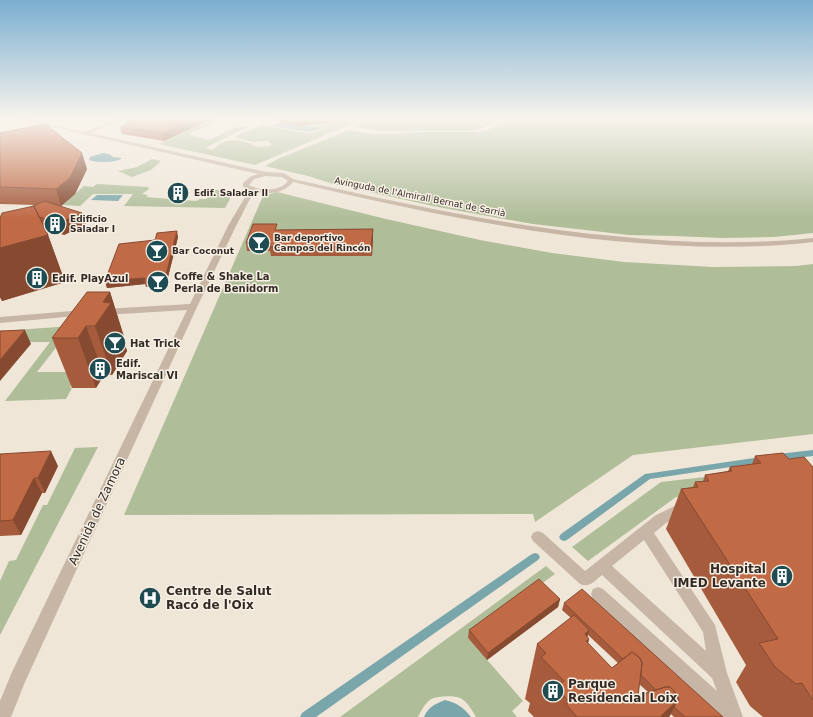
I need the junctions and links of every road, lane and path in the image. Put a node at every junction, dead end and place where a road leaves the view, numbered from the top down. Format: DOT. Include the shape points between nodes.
graph roads {
  1 [pos="169,152"];
  2 [pos="244,170"];
  3 [pos="266,174"];
  4 [pos="249,179"];
  5 [pos="291,180"];
  6 [pos="310,184"];
  7 [pos="283,188"];
  8 [pos="249,192"];
  9 [pos="813,240"];
  10 [pos="193,306"];
  11 [pos="0,320"];
  12 [pos="696,504"];
  13 [pos="646,532"];
  14 [pos="538,537"];
  15 [pos="603,567"];
  16 [pos="598,594"];
  17 [pos="719,673"];
  18 [pos="2,717"];
  19 [pos="733,717"];
  1 -- 2 [label="street"];
  2 -- 3 [label="street"];
  2 -- 4 [label="street"];
  3 -- 4 [label="street"];
  3 -- 5 [label="street, Avinguda de l'Almirall Bernat de Sarrià" via="284,175"];
  4 -- 8 [label="street" via="246,183"];
  5 -- 6 [label="street, Avinguda de l'Almirall Bernat de Sarrià"];
  5 -- 7 [label="street"];
  6 -- 7 [label="street, Avinguda de l'Almirall Bernat de Sarrià"];
  6 -- 9 [label="street, Avinguda de l'Almirall Bernat de Sarrià" via="446,214 605,239 703,245 763,245"];
  7 -- 8 [label="street, Avinguda de l'Almirall Bernat de Sarrià"];
  8 -- 10 [label="street, Avenida de Zamora"];
  10 -- 11 [label="street"];
  10 -- 18 [label="street, Avenida de Zamora"];
  12 -- 13 [label="street" via="681,507"];
  13 -- 15 [label="street"];
  13 -- 17 [label="street" via="710,630"];
  14 -- 15 [label="street" via="585,580"];
  15 -- 17 [label="street"];
  16 -- 19 [label="street"];
  17 -- 19 [label="street"];
}
